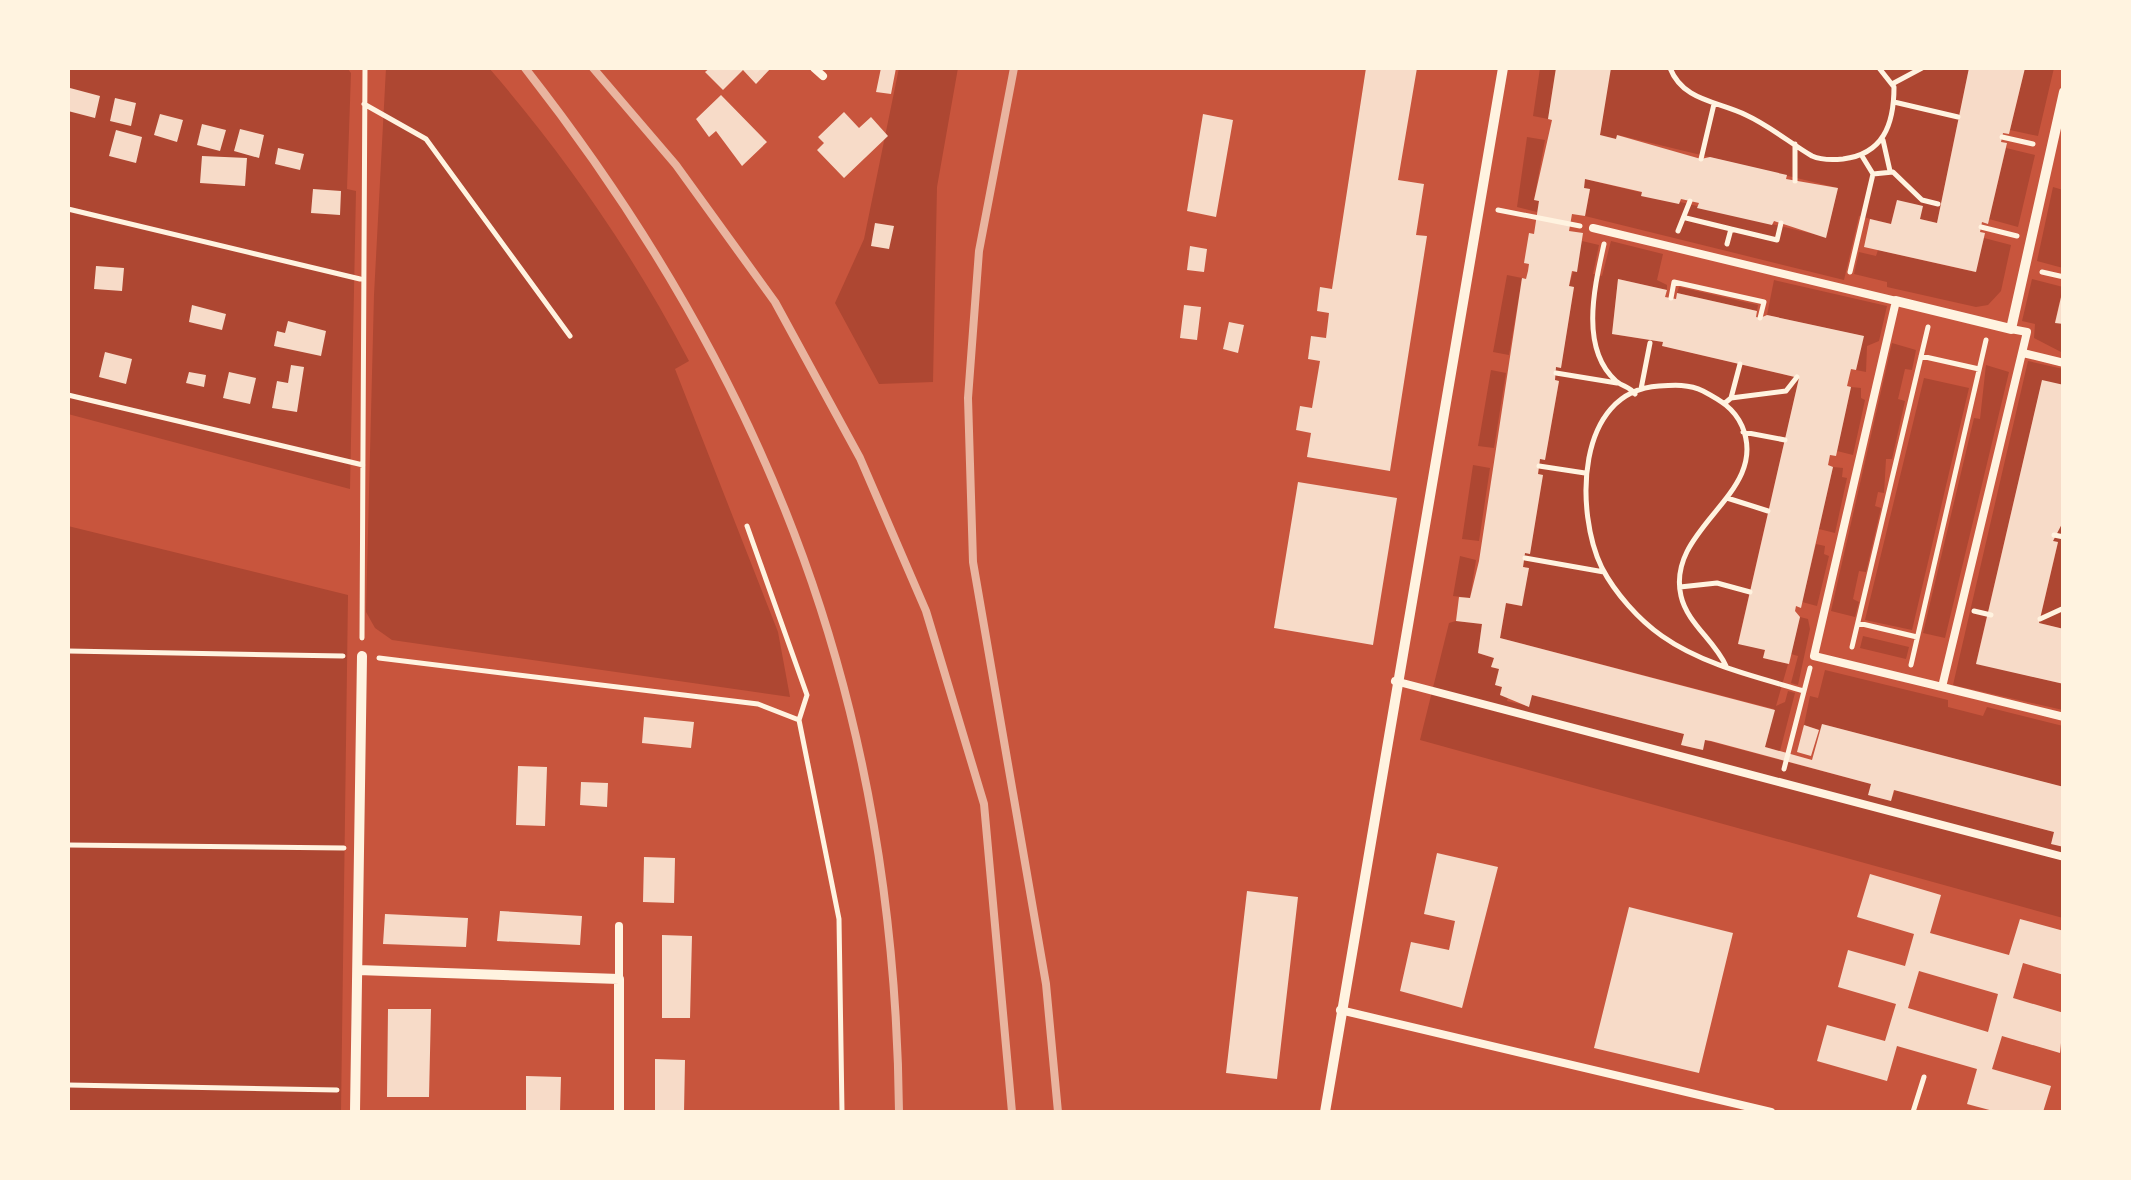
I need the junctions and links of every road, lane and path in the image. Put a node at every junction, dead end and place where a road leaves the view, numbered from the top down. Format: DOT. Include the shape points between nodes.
graph roads {
  1 [pos="365,68"];
  2 [pos="814,68"];
  3 [pos="1503,68"];
  4 [pos="1670,68"];
  5 [pos="1880,68"];
  6 [pos="1922,68"];
  7 [pos="823,76"];
  8 [pos="1892,84"];
  9 [pos="2064,92"];
  10 [pos="1894,102"];
  11 [pos="364,104"];
  12 [pos="1714,104"];
  13 [pos="1958,117"];
  14 [pos="2002,137"];
  15 [pos="1883,138"];
  16 [pos="1795,142"];
  17 [pos="2051,148"];
  18 [pos="1862,156"];
  19 [pos="1701,158"];
  20 [pos="1890,171"];
  21 [pos="1873,174"];
  22 [pos="1795,181"];
  23 [pos="1690,201"];
  24 [pos="1938,204"];
  25 [pos="1478,206"];
  26 [pos="68,209"];
  27 [pos="1686,218"];
  28 [pos="1781,223"];
  29 [pos="1981,227"];
  30 [pos="1593,228"];
  31 [pos="1679,228"];
  32 [pos="1731,229"];
  33 [pos="1772,239"];
  34 [pos="2031,239"];
  35 [pos="1771,250"];
  36 [pos="1602,255"];
  37 [pos="1724,260"];
  38 [pos="1677,269"];
  39 [pos="360,280"];
  40 [pos="1674,282"];
  41 [pos="1846,290"];
  42 [pos="1767,291"];
  43 [pos="1671,298"];
  44 [pos="1896,301"];
  45 [pos="1764,302"];
  46 [pos="1932,310"];
  47 [pos="1760,318"];
  48 [pos="1990,324"];
  49 [pos="2010,328"];
  50 [pos="570,336"];
  51 [pos="1650,343"];
  52 [pos="2023,353"];
  53 [pos="1921,356"];
  54 [pos="2064,362"];
  55 [pos="1740,364"];
  56 [pos="1979,370"];
  57 [pos="1556,373"];
  58 [pos="1797,377"];
  59 [pos="1618,383"];
  60 [pos="1638,392"];
  61 [pos="68,395"];
  62 [pos="1732,398"];
  63 [pos="1725,403"];
  64 [pos="1743,432"];
  65 [pos="1784,440"];
  66 [pos="363,465"];
  67 [pos="1539,466"];
  68 [pos="1587,474"];
  69 [pos="1727,498"];
  70 [pos="1768,511"];
  71 [pos="747,526"];
  72 [pos="2054,535"];
  73 [pos="2064,537"];
  74 [pos="1525,558"];
  75 [pos="1604,572"];
  76 [pos="1680,587"];
  77 [pos="1750,592"];
  78 [pos="2064,608"];
  79 [pos="2040,619"];
  80 [pos="1858,623"];
  81 [pos="1917,638"];
  82 [pos="68,651"];
  83 [pos="362,656"];
  84 [pos="1814,656"];
  85 [pos="1848,665"];
  86 [pos="1726,666"];
  87 [pos="1908,678"];
  88 [pos="1395,681"];
  89 [pos="1942,687"];
  90 [pos="1804,691"];
  91 [pos="2064,716"];
  92 [pos="799,720"];
  93 [pos="1780,784"];
  94 [pos="68,845"];
  95 [pos="359,849"];
  96 [pos="2064,857"];
  97 [pos="619,926"];
  98 [pos="358,970"];
  99 [pos="619,979"];
  100 [pos="1340,1010"];
  101 [pos="1924,1077"];
  102 [pos="68,1085"];
  103 [pos="355,1090"];
  104 [pos="355,1112"];
  105 [pos="619,1112"];
  106 [pos="842,1112"];
  107 [pos="1325,1112"];
  108 [pos="1771,1112"];
  109 [pos="1913,1112"];
  1 -- 11 [label="path"];
  2 -- 7 [label="lane"];
  3 -- 25 [label="street"];
  4 -- 12 [label="path" via="1682,88"];
  5 -- 8 [label="path"];
  6 -- 8 [label="path"];
  8 -- 10 [label="path"];
  9 -- 17 [label="street"];
  10 -- 13 [label="path"];
  10 -- 15 [label="path"];
  11 -- 39 [label="path"];
  11 -- 50 [label="path" via="426,139"];
  12 -- 16 [label="path"];
  12 -- 19 [label="path"];
  14 -- 17 [label="path"];
  15 -- 18 [label="path"];
  15 -- 20 [label="path"];
  16 -- 18 [label="path" via="1814,157"];
  16 -- 22 [label="path"];
  17 -- 34 [label="street"];
  18 -- 21 [label="path"];
  20 -- 21 [label="path"];
  20 -- 24 [label="path" via="1922,200"];
  21 -- 41 [label="path"];
  23 -- 27 [label="path"];
  25 -- 30 [label="path"];
  25 -- 88 [label="street"];
  26 -- 39 [label="path"];
  27 -- 31 [label="path"];
  27 -- 32 [label="path"];
  28 -- 33 [label="path"];
  29 -- 34 [label="path"];
  30 -- 37 [label="lane"];
  32 -- 33 [label="path"];
  32 -- 37 [label="path"];
  33 -- 35 [label="path"];
  34 -- 49 [label="street"];
  36 -- 59 [label="path" via="1592,309 1595,340"];
  37 -- 41 [label="lane"];
  38 -- 40 [label="path"];
  39 -- 66 [label="path"];
  40 -- 43 [label="path"];
  40 -- 45 [label="path"];
  41 -- 44 [label="lane"];
  42 -- 45 [label="path"];
  44 -- 46 [label="street"];
  44 -- 84 [label="lane"];
  45 -- 47 [label="path"];
  46 -- 48 [label="street"];
  46 -- 53 [label="path"];
  48 -- 49 [label="street"];
  48 -- 56 [label="path"];
  49 -- 52 [label="lane" via="2028,332"];
  51 -- 60 [label="path"];
  52 -- 54 [label="lane"];
  52 -- 89 [label="lane"];
  53 -- 56 [label="path"];
  53 -- 80 [label="path"];
  55 -- 62 [label="path"];
  56 -- 81 [label="path"];
  57 -- 59 [label="path"];
  58 -- 62 [label="path" via="1786,391"];
  59 -- 60 [label="path"];
  60 -- 63 [label="path" via="1680,385"];
  60 -- 68 [label="path" via="1602,421"];
  61 -- 66 [label="path"];
  62 -- 63 [label="path"];
  63 -- 64 [label="path"];
  64 -- 65 [label="path"];
  64 -- 69 [label="path" via="1745,458"];
  66 -- 83 [label="path"];
  67 -- 68 [label="path"];
  68 -- 75 [label="path" via="1584,502"];
  69 -- 70 [label="path"];
  69 -- 76 [label="path" via="1692,535"];
  71 -- 92 [label="path" via="808,695"];
  72 -- 73 [label="path"];
  74 -- 75 [label="path"];
  75 -- 86 [label="path" via="1662,636"];
  76 -- 77 [label="path" via="1717,583"];
  76 -- 86 [label="path" via="1696,625"];
  78 -- 79 [label="path"];
  80 -- 81 [label="path"];
  80 -- 85 [label="path"];
  81 -- 87 [label="path"];
  82 -- 83 [label="path"];
  83 -- 92 [label="path" via="758,704"];
  83 -- 95 [label="street"];
  84 -- 85 [label="lane"];
  84 -- 90 [label="path"];
  85 -- 87 [label="lane"];
  86 -- 90 [label="path"];
  87 -- 89 [label="lane"];
  88 -- 93 [label="lane"];
  88 -- 100 [label="street"];
  89 -- 91 [label="lane"];
  90 -- 93 [label="path"];
  92 -- 106 [label="path" via="839,918"];
  93 -- 96 [label="lane"];
  94 -- 95 [label="path"];
  95 -- 98 [label="street"];
  97 -- 99 [label="lane"];
  98 -- 99 [label="street"];
  98 -- 103 [label="street"];
  99 -- 105 [label="street"];
  100 -- 107 [label="street"];
  100 -- 108 [label="lane"];
  101 -- 109 [label="path"];
  102 -- 103 [label="path"];
  103 -- 104 [label="street"];
}
